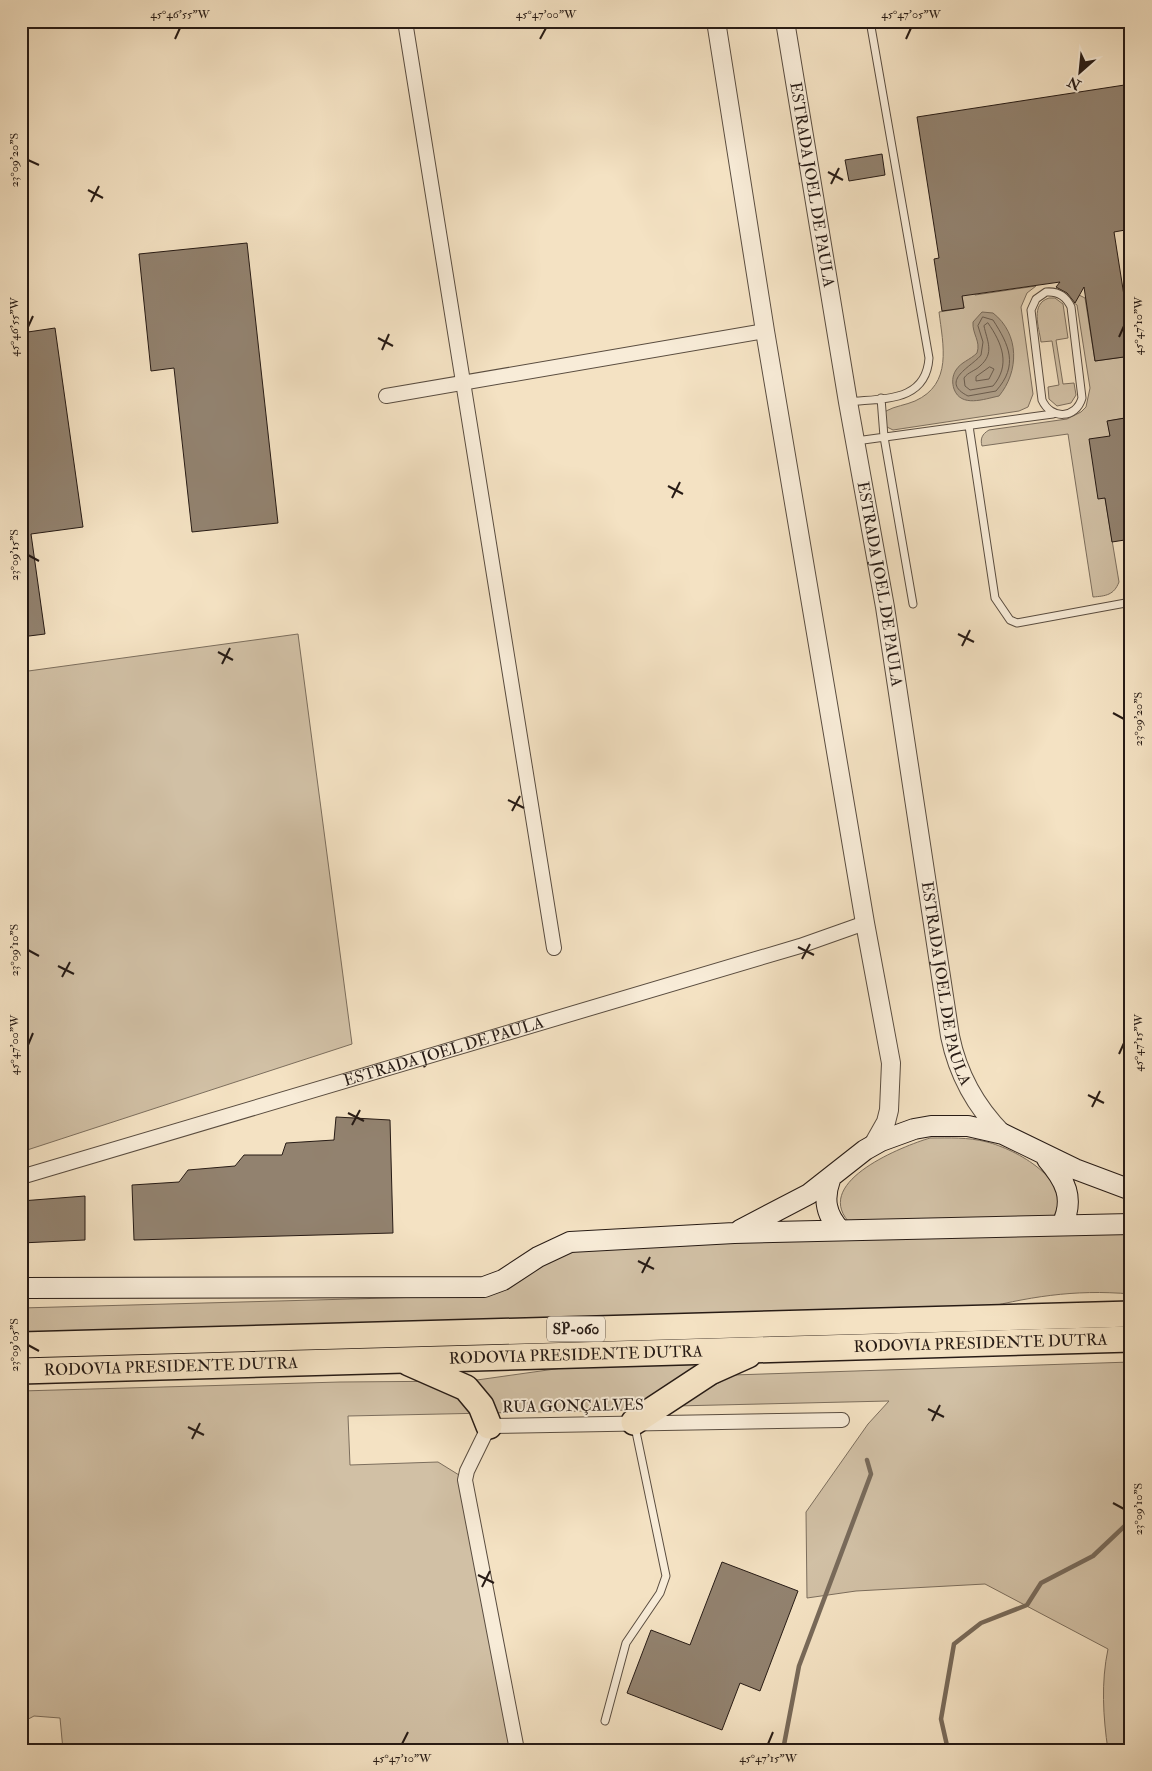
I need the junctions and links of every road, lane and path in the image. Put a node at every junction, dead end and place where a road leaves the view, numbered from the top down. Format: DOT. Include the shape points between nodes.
graph roads {
  1 [pos="405,21"];
  2 [pos="716,21"];
  3 [pos="785,21"];
  4 [pos="870,21"];
  5 [pos="764,331"];
  6 [pos="462,383"];
  7 [pos="386,396"];
  8 [pos="881,398"];
  9 [pos="848,402"];
  10 [pos="1054,414"];
  11 [pos="969,426"];
  12 [pos="884,438"];
  13 [pos="855,441"];
  14 [pos="1131,602"];
  15 [pos="913,604"];
  16 [pos="865,923"];
  17 [pos="554,948"];
  18 [pos="1003,1134"];
  19 [pos="873,1145"];
  20 [pos="1044,1155"];
  21 [pos="21,1177"];
  22 [pos="830,1180"];
  23 [pos="1131,1190"];
  24 [pos="1131,1224"];
  25 [pos="1062,1225"];
  26 [pos="840,1230"];
  27 [pos="734,1233"];
  28 [pos="21,1288"];
  29 [pos="1131,1314"];
  30 [pos="1131,1339"];
  31 [pos="21,1345"];
  32 [pos="757,1351"];
  33 [pos="402,1360"];
  34 [pos="21,1371"];
  35 [pos="842,1420"];
  36 [pos="634,1422"];
  37 [pos="489,1426"];
  38 [pos="605,1721"];
  39 [pos="518,1750"];
  1 -- 6 [label="street"];
  2 -- 5 [label="street"];
  3 -- 9 [label="street, ESTRADA JOEL DE PAULA"];
  4 -- 8 [label="lane" via="929,358 927,374 918,387 904,395"];
  5 -- 6 [label="street"];
  5 -- 16 [label="street"];
  6 -- 7 [label="street"];
  6 -- 17 [label="street"];
  8 -- 9 [label="lane"];
  8 -- 12 [label="lane"];
  9 -- 13 [label="street, ESTRADA JOEL DE PAULA"];
  10 -- 10 [label="lane" via="1072,413 1080,404 1082,391 1071,307 1064,296 1052,292 1036,299 1030,316 1042,400"];
  10 -- 11 [label="lane"];
  11 -- 12 [label="lane"];
  11 -- 14 [label="lane" via="995,598 1010,620 1017,623"];
  12 -- 13 [label="lane"];
  12 -- 15 [label="lane"];
  13 -- 18 [label="street, ESTRADA JOEL DE PAULA" via="954,1051 971,1095"];
  16 -- 19 [label="street" via="892,1080 886,1122"];
  16 -- 21 [label="street, ESTRADA JOEL DE PAULA" via="800,946"];
  18 -- 19 [label="main road" via="968,1126 932,1126 897,1134"];
  18 -- 20 [label="main road"];
  19 -- 22 [label="main road"];
  20 -- 23 [label="main road"];
  20 -- 25 [label="main road" via="1067,1189 1068,1208"];
  22 -- 26 [label="main road" via="826,1207"];
  22 -- 27 [label="main road" via="788,1207"];
  24 -- 25 [label="main road"];
  25 -- 26 [label="main road"];
  26 -- 27 [label="main road"];
  27 -- 28 [label="main road" via="570,1242 484,1287"];
  29 -- 31 [label="highway, RODOVIA PRESIDENTE DUTRA / SP-060"];
  30 -- 32 [label="highway, RODOVIA PRESIDENTE DUTRA / SP-060"];
  32 -- 33 [label="highway, RODOVIA PRESIDENTE DUTRA / SP-060"];
  32 -- 36 [label="highway" via="710,1372"];
  33 -- 34 [label="highway, RODOVIA PRESIDENTE DUTRA / SP-060"];
  33 -- 37 [label="highway" via="466,1388 481,1406"];
  35 -- 36 [label="street, RUA GONÇALVES"];
  36 -- 37 [label="street, RUA GONÇALVES"];
  36 -- 38 [label="lane" via="666,1576 660,1593 626,1644"];
  37 -- 39 [label="street, RUA GONÇALVES" via="465,1480"];
}
